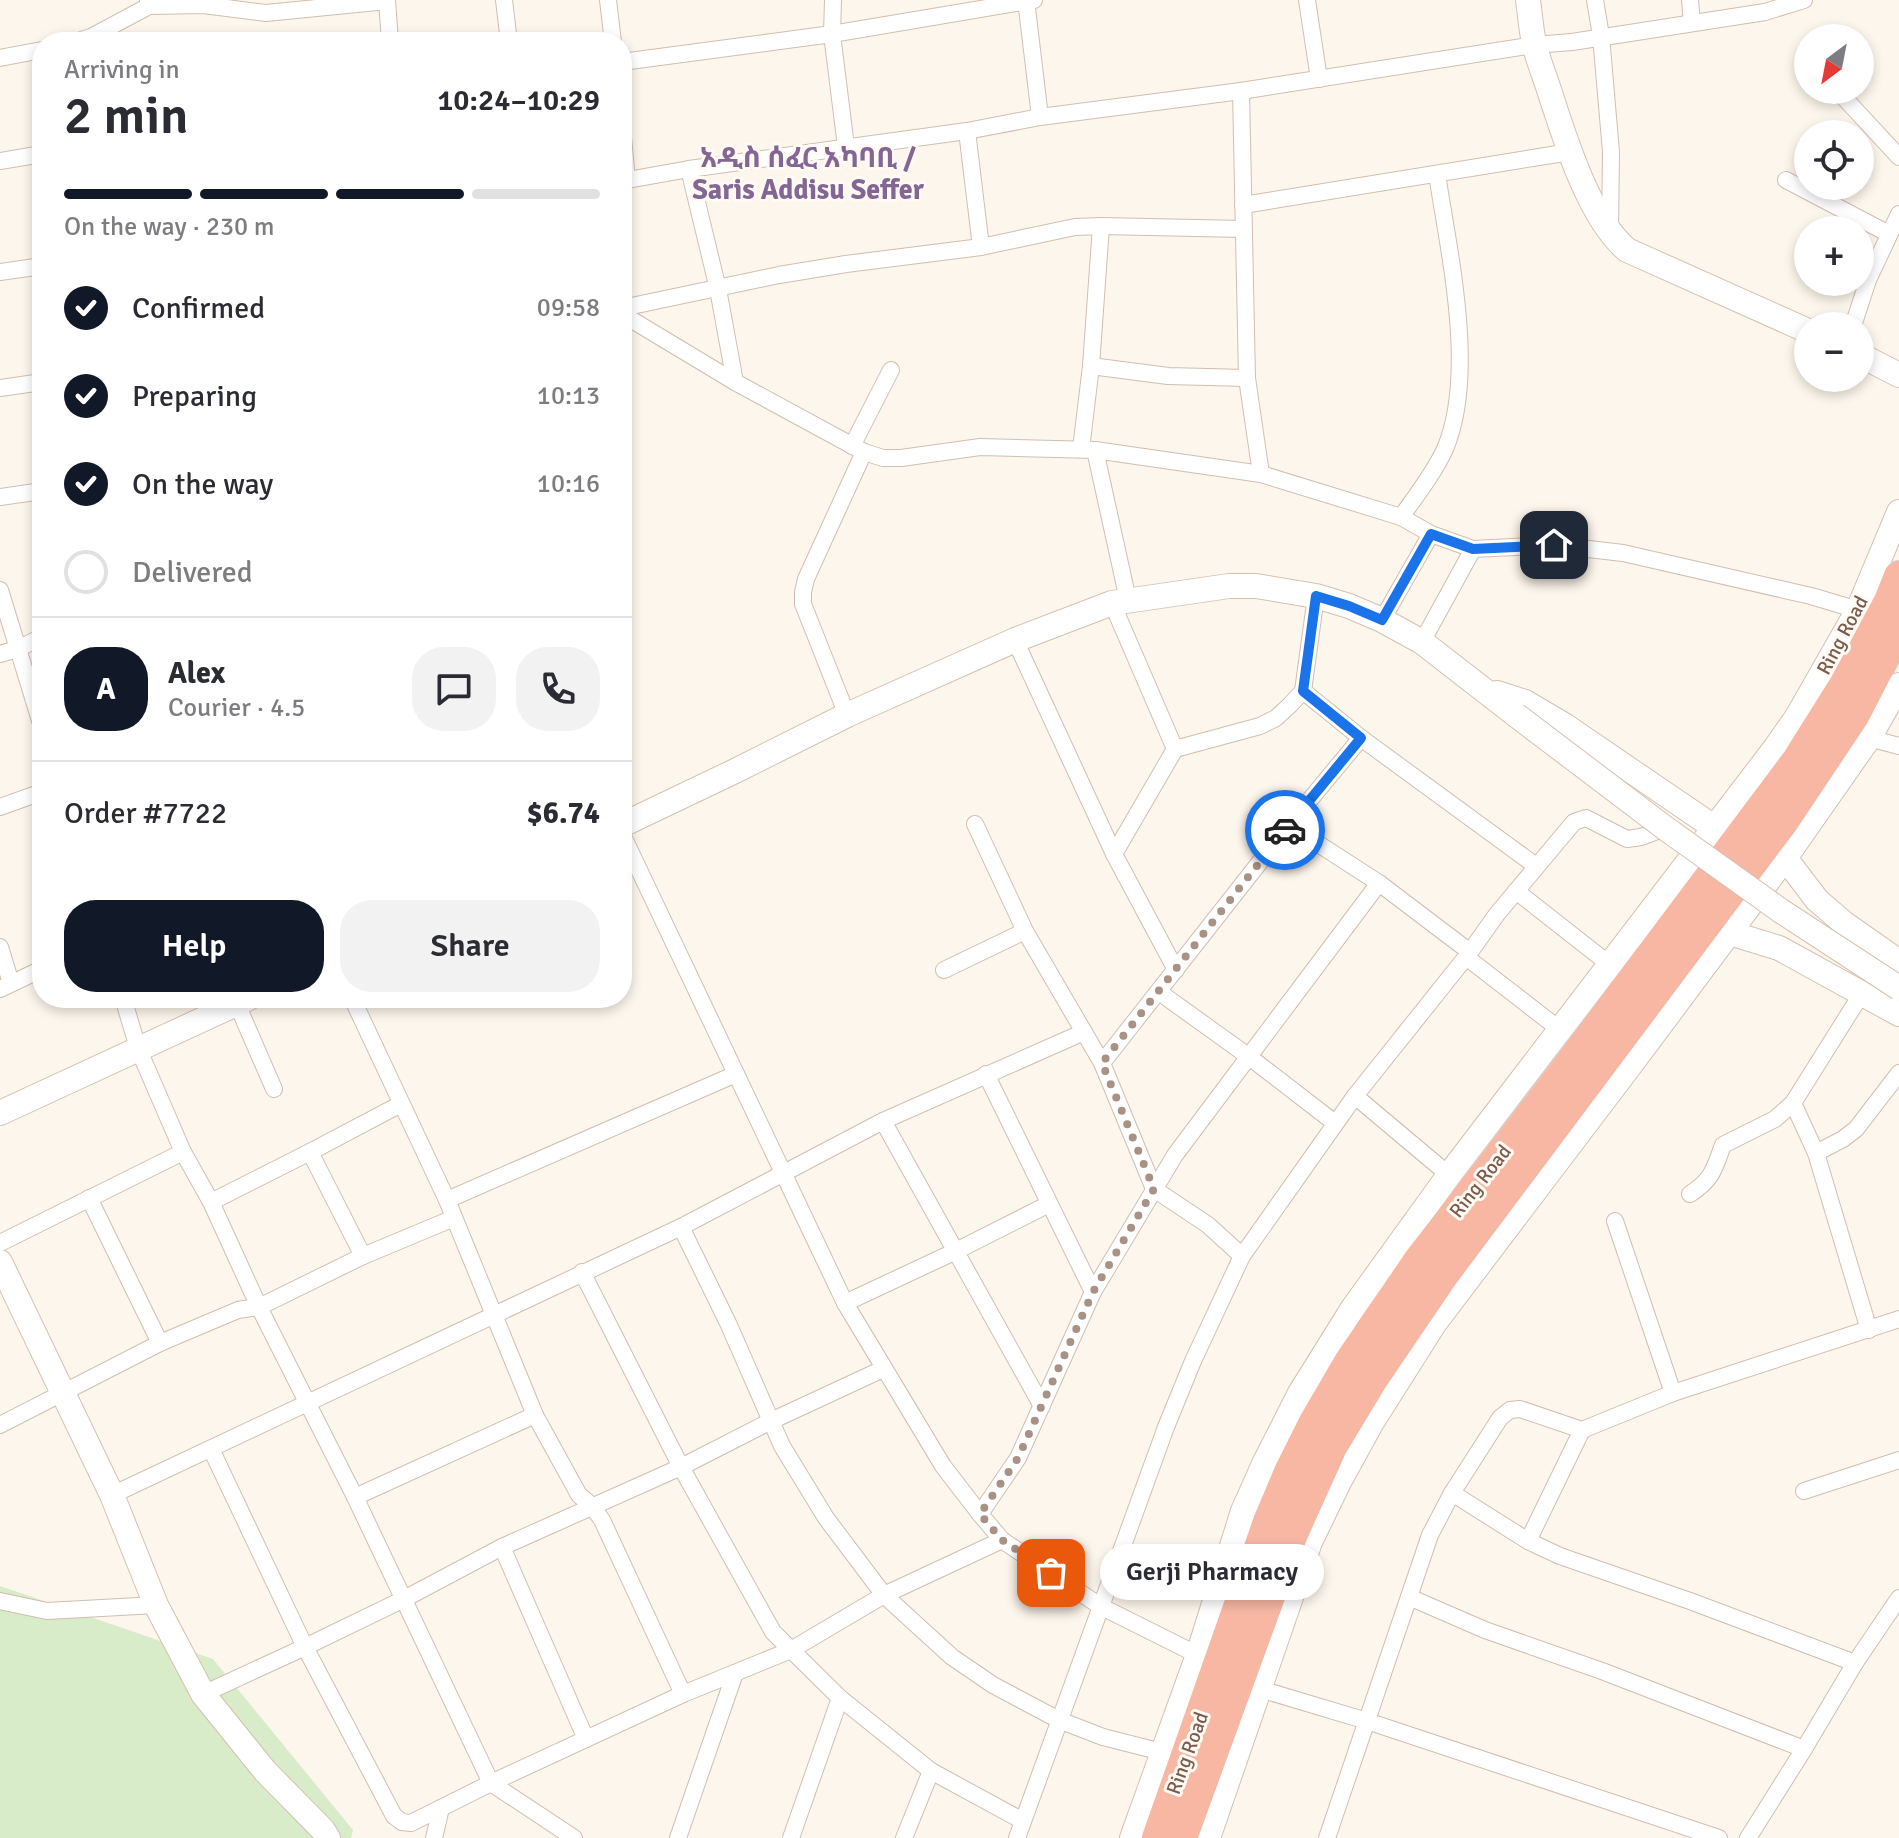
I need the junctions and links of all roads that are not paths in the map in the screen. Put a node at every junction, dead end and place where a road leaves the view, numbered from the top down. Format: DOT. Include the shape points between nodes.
graph roads {
  1 [pos="504,0"];
  2 [pos="608,0"];
  3 [pos="833,0"];
  4 [pos="1029,0"];
  5 [pos="1307,0"];
  6 [pos="1528,0"];
  7 [pos="1595,0"];
  8 [pos="1690,0"];
  9 [pos="1804,0"];
  10 [pos="387,1"];
  11 [pos="149,3"];
  12 [pos="1692,23"];
  13 [pos="100,32"];
  14 [pos="389,32"];
  15 [pos="508,32"];
  16 [pos="612,32"];
  17 [pos="832,34"];
  18 [pos="1601,36"];
  19 [pos="1534,45"];
  20 [pos="32,52"];
  21 [pos="0,58"];
  22 [pos="632,61"];
  23 [pos="1319,79"];
  24 [pos="1241,91"];
  25 [pos="1850,104"];
  26 [pos="1040,117"];
  27 [pos="967,131"];
  28 [pos="846,147"];
  29 [pos="1570,152"];
  30 [pos="32,156"];
  31 [pos="1899,157"];
  32 [pos="0,161"];
  33 [pos="689,169"];
  34 [pos="1437,174"];
  35 [pos="632,179"];
  36 [pos="1786,180"];
  37 [pos="1243,205"];
  38 [pos="1899,214"];
  39 [pos="1101,226"];
  40 [pos="1243,229"];
  41 [pos="1610,232"];
  42 [pos="1889,234"];
  43 [pos="981,247"];
  44 [pos="32,267"];
  45 [pos="0,272"];
  46 [pos="718,289"];
  47 [pos="632,306"];
  48 [pos="1858,312"];
  49 [pos="632,320"];
  50 [pos="1794,325"];
  51 [pos="1874,362"];
  52 [pos="1091,366"];
  53 [pos="891,370"];
  54 [pos="1899,375"];
  55 [pos="1247,378"];
  56 [pos="735,382"];
  57 [pos="32,383"];
  58 [pos="0,388"];
  59 [pos="858,449"];
  60 [pos="1088,449"];
  61 [pos="1261,474"];
  62 [pos="32,492"];
  63 [pos="0,497"];
  64 [pos="1899,512"];
  65 [pos="1401,517"];
  66 [pos="1431,534"];
  67 [pos="1473,549"];
  68 [pos="1899,576"];
  69 [pos="0,590"];
  70 [pos="1316,596"];
  71 [pos="1120,602"];
  72 [pos="1858,610"];
  73 [pos="1382,620"];
  74 [pos="1899,629"];
  75 [pos="1015,640"];
  76 [pos="32,642"];
  77 [pos="1422,642"];
  78 [pos="17,649"];
  79 [pos="0,654"];
  80 [pos="1899,685"];
  81 [pos="1483,690"];
  82 [pos="1303,691"];
  83 [pos="32,695"];
  84 [pos="847,715"];
  85 [pos="1361,738"];
  86 [pos="1869,738"];
  87 [pos="1899,746"];
  88 [pos="1175,749"];
  89 [pos="32,796"];
  90 [pos="0,807"];
  91 [pos="632,820"];
  92 [pos="975,824"];
  93 [pos="1289,825"];
  94 [pos="1665,828"];
  95 [pos="1715,828"];
  96 [pos="1114,854"];
  97 [pos="632,855"];
  98 [pos="1785,858"];
  99 [pos="1536,866"];
  100 [pos="1379,883"];
  101 [pos="1516,891"];
  102 [pos="1025,931"];
  103 [pos="1730,933"];
  104 [pos="0,947"];
  105 [pos="1468,954"];
  106 [pos="1899,962"];
  107 [pos="1609,964"];
  108 [pos="944,970"];
  109 [pos="1176,970"];
  110 [pos="32,974"];
  111 [pos="6,986"];
  112 [pos="1899,988"];
  113 [pos="1159,992"];
  114 [pos="1862,993"];
  115 [pos="126,1008"];
  116 [pos="227,1008"];
  117 [pos="245,1008"];
  118 [pos="357,1008"];
  119 [pos="1899,1014"];
  120 [pos="1559,1029"];
  121 [pos="1084,1032"];
  122 [pos="138,1048"];
  123 [pos="1248,1056"];
  124 [pos="1102,1063"];
  125 [pos="1899,1073"];
  126 [pos="736,1074"];
  127 [pos="986,1074"];
  128 [pos="274,1089"];
  129 [pos="1355,1096"];
  130 [pos="1793,1103"];
  131 [pos="401,1104"];
  132 [pos="0,1113"];
  133 [pos="883,1121"];
  134 [pos="1335,1123"];
  135 [pos="183,1152"];
  136 [pos="310,1152"];
  137 [pos="1816,1153"];
  138 [pos="784,1173"];
  139 [pos="1449,1175"];
  140 [pos="1154,1189"];
  141 [pos="1690,1194"];
  142 [pos="89,1198"];
  143 [pos="447,1200"];
  144 [pos="211,1202"];
  145 [pos="1049,1204"];
  146 [pos="454,1218"];
  147 [pos="1615,1221"];
  148 [pos="681,1227"];
  149 [pos="0,1243"];
  150 [pos="954,1252"];
  151 [pos="363,1256"];
  152 [pos="1242,1256"];
  153 [pos="0,1262"];
  154 [pos="582,1272"];
  155 [pos="1093,1292"];
  156 [pos="845,1303"];
  157 [pos="259,1307"];
  158 [pos="494,1314"];
  159 [pos="1899,1319"];
  160 [pos="1869,1330"];
  161 [pos="160,1343"];
  162 [pos="883,1369"];
  163 [pos="64,1392"];
  164 [pos="1673,1393"];
  165 [pos="307,1404"];
  166 [pos="1042,1406"];
  167 [pos="535,1415"];
  168 [pos="771,1421"];
  169 [pos="0,1425"];
  170 [pos="1582,1430"];
  171 [pos="211,1449"];
  172 [pos="1899,1460"];
  173 [pos="681,1467"];
  174 [pos="1804,1491"];
  175 [pos="1452,1493"];
  176 [pos="112,1495"];
  177 [pos="355,1497"];
  178 [pos="591,1505"];
  179 [pos="980,1514"];
  180 [pos="1002,1540"];
  181 [pos="1528,1541"];
  182 [pos="502,1547"];
  183 [pos="884,1595"];
  184 [pos="1409,1597"];
  185 [pos="1899,1598"];
  186 [pos="404,1599"];
  187 [pos="0,1601"];
  188 [pos="156,1605"];
  189 [pos="1100,1606"];
  190 [pos="305,1647"];
  191 [pos="791,1650"];
  192 [pos="1198,1655"];
  193 [pos="1855,1663"];
  194 [pos="735,1673"];
  195 [pos="1260,1689"];
  196 [pos="203,1694"];
  197 [pos="683,1694"];
  198 [pos="840,1698"];
  199 [pos="1059,1720"];
  200 [pos="1367,1721"];
  201 [pos="586,1739"];
  202 [pos="1804,1749"];
  203 [pos="1162,1752"];
  204 [pos="931,1771"];
  205 [pos="491,1783"];
  206 [pos="441,1808"];
  207 [pos="1023,1821"];
  208 [pos="1330,1837"];
  209 [pos="328,1838"];
  210 [pos="434,1838"];
  211 [pos="574,1838"];
  212 [pos="678,1838"];
  213 [pos="791,1838"];
  214 [pos="904,1838"];
  215 [pos="1017,1838"];
  216 [pos="1132,1838"];
  217 [pos="1157,1838"];
  218 [pos="1182,1838"];
  219 [pos="1208,1838"];
  220 [pos="1719,1838"];
  221 [pos="1748,1838"];
  1 -- 15 [label="street"];
  2 -- 16 [label="street"];
  3 -- 17 [label="street"];
  4 -- 17 [label="street"];
  4 -- 26 [label="street"];
  5 -- 23 [label="street"];
  6 -- 19 [label="main road"];
  7 -- 18 [label="street"];
  8 -- 12 [label="street"];
  9 -- 12 [label="street"];
  10 -- 11 [label="street" via="266,13"];
  10 -- 14 [label="street"];
  11 -- 13 [label="street"];
  12 -- 18 [label="street"];
  17 -- 22 [label="street"];
  17 -- 28 [label="street"];
  18 -- 19 [label="street"];
  18 -- 41 [label="street" via="1611,152"];
  19 -- 23 [label="street"];
  19 -- 29 [label="main road"];
  20 -- 21 [label="street"];
  23 -- 24 [label="street"];
  24 -- 26 [label="street"];
  24 -- 37 [label="street"];
  25 -- 31 [label="street"];
  26 -- 27 [label="street"];
  27 -- 28 [label="street"];
  27 -- 43 [label="street"];
  28 -- 33 [label="street"];
  29 -- 34 [label="street"];
  29 -- 41 [label="main road"];
  30 -- 32 [label="street"];
  33 -- 35 [label="street"];
  33 -- 46 [label="street"];
  34 -- 37 [label="street"];
  34 -- 65 [label="street" via="1458,315 1456,417 1444,450"];
  36 -- 42 [label="street"];
  37 -- 40 [label="street"];
  38 -- 42 [label="street"];
  39 -- 40 [label="street"];
  39 -- 43 [label="street"];
  39 -- 52 [label="street"];
  40 -- 55 [label="street"];
  41 -- 50 [label="main road" via="1627,250"];
  42 -- 48 [label="street"];
  43 -- 46 [label="street" via="846,264"];
  44 -- 45 [label="street"];
  46 -- 47 [label="street"];
  46 -- 56 [label="street"];
  49 -- 56 [label="street"];
  51 -- 54 [label="main road"];
  52 -- 55 [label="street" via="1168,376"];
  52 -- 60 [label="street"];
  53 -- 59 [label="street"];
  55 -- 61 [label="street"];
  56 -- 59 [label="street"];
  57 -- 58 [label="street"];
  59 -- 60 [label="street" via="901,458 980,447"];
  59 -- 84 [label="street" via="803,592 803,604"];
  60 -- 61 [label="street"];
  60 -- 71 [label="street"];
  61 -- 65 [label="street"];
  62 -- 63 [label="street"];
  64 -- 72 [label="main road, Ring Road"];
  65 -- 66 [label="street"];
  66 -- 67 [label="street"];
  66 -- 73 [label="street"];
  67 -- 72 [label="street" via="1554,545 1623,553"];
  67 -- 77 [label="street"];
  68 -- 217 [label="highway, Ring Road" via="1844,685 1797,760 1418,1261 1349,1362 1314,1422 1267,1525"];
  69 -- 78 [label="street"];
  70 -- 71 [label="main road" via="1229,586"];
  70 -- 73 [label="main road"];
  70 -- 82 [label="street"];
  71 -- 75 [label="main road"];
  71 -- 88 [label="street"];
  72 -- 95 [label="main road, Ring Road" via="1797,717"];
  73 -- 77 [label="main road"];
  74 -- 218 [label="highway, Ring Road" via="1854,716 1792,811 1443,1276 1364,1392 1332,1447 1292,1536"];
  75 -- 84 [label="main road"];
  75 -- 96 [label="street"];
  76 -- 78 [label="street"];
  77 -- 81 [label="main road"];
  78 -- 79 [label="street"];
  78 -- 83 [label="street"];
  80 -- 86 [label="main road"];
  81 -- 94 [label="main road, bridge"];
  81 -- 95 [label="main road" via="1544,713"];
  82 -- 85 [label="street"];
  82 -- 88 [label="street" via="1260,726"];
  84 -- 91 [label="main road"];
  85 -- 93 [label="street"];
  85 -- 99 [label="street"];
  86 -- 87 [label="street"];
  86 -- 98 [label="main road"];
  88 -- 96 [label="street"];
  89 -- 90 [label="street"];
  92 -- 102 [label="street"];
  93 -- 100 [label="street"];
  93 -- 109 [label="street"];
  94 -- 99 [label="street" via="1627,839 1586,818 1574,822"];
  94 -- 112 [label="main road, bridge"];
  95 -- 107 [label="main road, Ring Road"];
  96 -- 109 [label="street"];
  97 -- 126 [label="street"];
  98 -- 103 [label="main road"];
  98 -- 106 [label="main road" via="1817,900"];
  99 -- 101 [label="street"];
  100 -- 105 [label="street"];
  100 -- 123 [label="street"];
  101 -- 105 [label="street"];
  101 -- 107 [label="street"];
  102 -- 108 [label="street"];
  102 -- 121 [label="street"];
  103 -- 114 [label="main road" via="1779,948"];
  103 -- 195 [label="main road" via="1404,1369 1319,1521"];
  104 -- 111 [label="street"];
  105 -- 120 [label="street"];
  105 -- 129 [label="street"];
  107 -- 120 [label="main road, Ring Road"];
  109 -- 113 [label="street"];
  110 -- 111 [label="street"];
  113 -- 123 [label="street"];
  113 -- 124 [label="street"];
  114 -- 119 [label="main road"];
  114 -- 130 [label="street"];
  115 -- 122 [label="street"];
  116 -- 122 [label="main road"];
  117 -- 128 [label="street"];
  118 -- 131 [label="street"];
  120 -- 139 [label="main road, Ring Road"];
  121 -- 124 [label="street"];
  121 -- 127 [label="street"];
  122 -- 132 [label="main road"];
  122 -- 135 [label="street"];
  123 -- 134 [label="street"];
  123 -- 140 [label="street"];
  124 -- 140 [label="street"];
  125 -- 137 [label="street" via="1856,1129"];
  126 -- 138 [label="street"];
  126 -- 143 [label="street"];
  127 -- 133 [label="street"];
  127 -- 145 [label="street"];
  129 -- 134 [label="street"];
  129 -- 139 [label="street"];
  130 -- 137 [label="street"];
  130 -- 141 [label="street" via="1775,1119 1723,1145 1717,1167"];
  131 -- 136 [label="street"];
  131 -- 143 [label="street"];
  133 -- 138 [label="street"];
  133 -- 150 [label="street"];
  134 -- 152 [label="street"];
  135 -- 142 [label="street"];
  135 -- 144 [label="street"];
  136 -- 144 [label="street"];
  136 -- 151 [label="street"];
  137 -- 160 [label="street"];
  138 -- 148 [label="street"];
  138 -- 156 [label="street"];
  139 -- 192 [label="main road, Ring Road" via="1353,1308 1300,1393 1243,1511"];
  140 -- 152 [label="street" via="1208,1225"];
  140 -- 155 [label="street"];
  142 -- 149 [label="street"];
  142 -- 161 [label="street"];
  143 -- 146 [label="street"];
  144 -- 157 [label="street"];
  145 -- 150 [label="street"];
  145 -- 155 [label="street"];
  146 -- 151 [label="street"];
  146 -- 158 [label="street"];
  147 -- 164 [label="street"];
  148 -- 154 [label="street"];
  148 -- 168 [label="street"];
  150 -- 156 [label="street"];
  150 -- 166 [label="street"];
  151 -- 157 [label="street"];
  152 -- 189 [label="street" via="1166,1427"];
  153 -- 163 [label="main road"];
  154 -- 158 [label="street"];
  154 -- 173 [label="street"];
  155 -- 166 [label="street"];
  156 -- 162 [label="street"];
  157 -- 161 [label="street" via="238,1310"];
  157 -- 165 [label="street"];
  158 -- 165 [label="street"];
  158 -- 167 [label="street"];
  159 -- 160 [label="street"];
  160 -- 164 [label="street"];
  161 -- 163 [label="street"];
  162 -- 168 [label="street"];
  162 -- 179 [label="street" via="943,1466"];
  163 -- 169 [label="street"];
  163 -- 176 [label="main road"];
  164 -- 170 [label="street"];
  165 -- 171 [label="street"];
  165 -- 177 [label="street"];
  166 -- 179 [label="street" via="1018,1458"];
  167 -- 177 [label="street"];
  167 -- 178 [label="street" via="579,1495"];
  168 -- 173 [label="street"];
  168 -- 183 [label="street" via="826,1518"];
  170 -- 175 [label="street" via="1510,1410"];
  170 -- 181 [label="street"];
  171 -- 176 [label="street"];
  171 -- 190 [label="street"];
  172 -- 174 [label="street"];
  173 -- 178 [label="street"];
  173 -- 191 [label="street" via="773,1632"];
  175 -- 181 [label="street"];
  175 -- 184 [label="street" via="1430,1535"];
  176 -- 188 [label="main road"];
  177 -- 186 [label="street"];
  178 -- 182 [label="street"];
  178 -- 197 [label="street"];
  179 -- 180 [label="street"];
  180 -- 183 [label="street"];
  180 -- 189 [label="street"];
  181 -- 193 [label="street"];
  182 -- 186 [label="street"];
  182 -- 201 [label="street"];
  183 -- 191 [label="street"];
  183 -- 199 [label="street" via="952,1657"];
  184 -- 200 [label="street"];
  184 -- 202 [label="street"];
  185 -- 193 [label="street"];
  186 -- 190 [label="street"];
  186 -- 205 [label="street"];
  187 -- 188 [label="street" via="47,1611"];
  188 -- 196 [label="main road"];
  189 -- 192 [label="street"];
  189 -- 199 [label="street"];
  190 -- 196 [label="street"];
  190 -- 206 [label="street" via="394,1816 411,1823"];
  191 -- 194 [label="street"];
  191 -- 198 [label="street"];
  192 -- 203 [label="main road, Ring Road"];
  193 -- 202 [label="street"];
  194 -- 197 [label="street"];
  194 -- 212 [label="street"];
  195 -- 200 [label="street"];
  195 -- 219 [label="main road"];
  196 -- 209 [label="main road"];
  197 -- 201 [label="street"];
  198 -- 204 [label="street"];
  198 -- 213 [label="street"];
  199 -- 203 [label="street"];
  199 -- 207 [label="street"];
  200 -- 208 [label="street"];
  200 -- 220 [label="street"];
  201 -- 205 [label="street"];
  202 -- 221 [label="street"];
  203 -- 216 [label="main road, Ring Road"];
  204 -- 207 [label="street"];
  204 -- 214 [label="street"];
  205 -- 206 [label="street"];
  205 -- 211 [label="street"];
  206 -- 210 [label="street"];
  207 -- 215 [label="street"];
}
